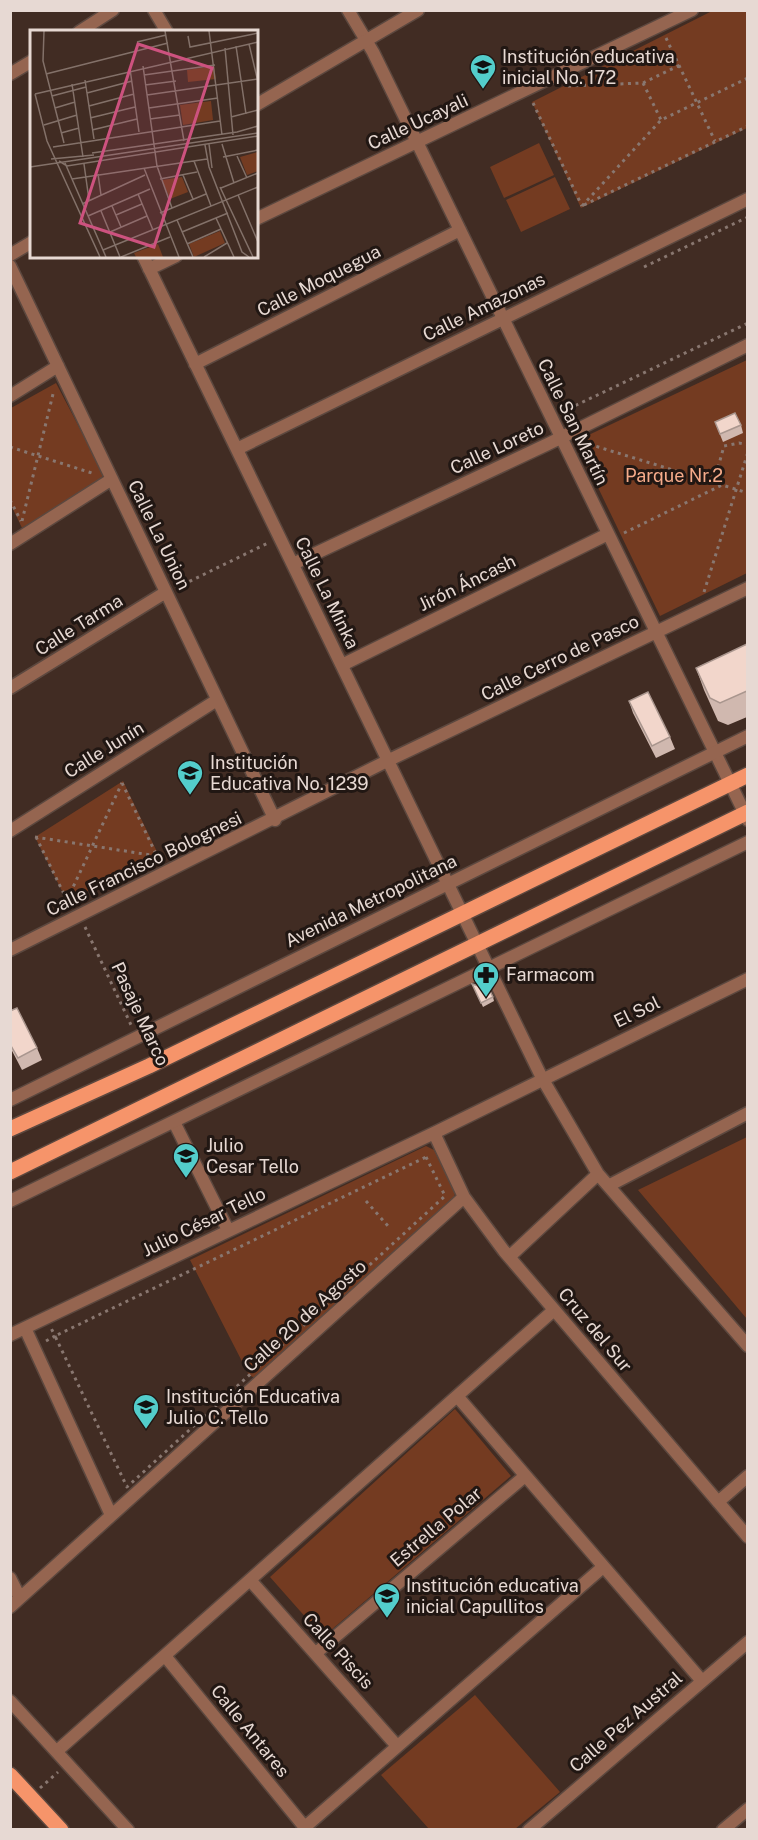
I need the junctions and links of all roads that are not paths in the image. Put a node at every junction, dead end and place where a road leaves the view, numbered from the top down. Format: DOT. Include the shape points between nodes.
graph roads {
  1 [pos="113,10"];
  2 [pos="154,10"];
  3 [pos="348,10"];
  4 [pos="418,10"];
  5 [pos="692,10"];
  6 [pos="82,30"];
  7 [pos="166,30"];
  8 [pos="367,39"];
  9 [pos="30,62"];
  10 [pos="10,74"];
  11 [pos="258,104"];
  12 [pos="417,143"];
  13 [pos="747,199"];
  14 [pos="258,218"];
  15 [pos="460,230"];
  16 [pos="30,243"];
  17 [pos="10,255"];
  18 [pos="144,258"];
  19 [pos="172,258"];
  20 [pos="10,266"];
  21 [pos="149,269"];
  22 [pos="503,318"];
  23 [pos="747,345"];
  24 [pos="195,364"];
  25 [pos="58,366"];
  26 [pos="10,396"];
  27 [pos="561,438"];
  28 [pos="237,449"];
  29 [pos="112,479"];
  30 [pos="608,534"];
  31 [pos="10,544"];
  32 [pos="293,564"];
  33 [pos="747,588"];
  34 [pos="166,592"];
  35 [pos="656,632"];
  36 [pos="342,665"];
  37 [pos="10,688"];
  38 [pos="217,700"];
  39 [pos="747,736"];
  40 [pos="714,752"];
  41 [pos="389,760"];
  42 [pos="747,775"];
  43 [pos="730,783"];
  44 [pos="746,815"];
  45 [pos="275,820"];
  46 [pos="10,831"];
  47 [pos="747,842"];
  48 [pos="449,884"];
  49 [pos="463,911"];
  50 [pos="479,945"];
  51 [pos="10,950"];
  52 [pos="490,970"];
  53 [pos="747,979"];
  54 [pos="542,1078"];
  55 [pos="10,1100"];
  56 [pos="747,1113"];
  57 [pos="174,1122"];
  58 [pos="10,1130"];
  59 [pos="434,1133"];
  60 [pos="10,1172"];
  61 [pos="598,1174"];
  62 [pos="610,1185"];
  63 [pos="464,1197"];
  64 [pos="10,1201"];
  65 [pos="228,1230"];
  66 [pos="509,1257"];
  67 [pos="554,1310"];
  68 [pos="25,1328"];
  69 [pos="10,1335"];
  70 [pos="747,1346"];
  71 [pos="457,1396"];
  72 [pos="525,1476"];
  73 [pos="747,1476"];
  74 [pos="718,1502"];
  75 [pos="111,1515"];
  76 [pos="747,1537"];
  77 [pos="603,1567"];
  78 [pos="10,1578"];
  79 [pos="250,1580"];
  80 [pos="15,1602"];
  81 [pos="747,1642"];
  82 [pos="316,1653"];
  83 [pos="165,1656"];
  84 [pos="702,1681"];
  85 [pos="10,1701"];
  86 [pos="397,1746"];
  87 [pos="57,1751"];
  88 [pos="10,1774"];
  89 [pos="747,1809"];
  90 [pos="306,1828"];
  91 [pos="61,1830"];
  92 [pos="128,1830"];
  93 [pos="529,1830"];
  94 [pos="723,1830"];
  1 -- 6 [label="street"];
  2 -- 7 [label="street"];
  3 -- 8 [label="street, Calle San Martín"];
  4 -- 8 [label="street"];
  5 -- 12 [label="street, Calle Ucayali"];
  8 -- 11 [label="street"];
  8 -- 12 [label="street, Calle San Martín"];
  9 -- 10 [label="street"];
  12 -- 14 [label="street, Calle Ucayali"];
  12 -- 15 [label="street, Calle San Martín"];
  13 -- 22 [label="street, Calle Amazonas"];
  15 -- 22 [label="street, Calle San Martín"];
  15 -- 24 [label="street, Calle Moquegua"];
  16 -- 17 [label="street"];
  18 -- 21 [label="street, Calle La Minka"];
  19 -- 21 [label="street"];
  20 -- 25 [label="street, Calle La Union"];
  21 -- 24 [label="street, Calle La Minka"];
  22 -- 27 [label="street, Calle San Martín"];
  22 -- 28 [label="street, Calle Amazonas"];
  23 -- 27 [label="street, Calle Loreto"];
  24 -- 28 [label="street, Calle La Minka"];
  25 -- 26 [label="street"];
  25 -- 29 [label="street, Calle La Union"];
  27 -- 30 [label="street, Calle San Martín"];
  27 -- 32 [label="street, Calle Loreto"];
  28 -- 32 [label="street, Calle La Minka"];
  29 -- 31 [label="street"];
  29 -- 34 [label="street, Calle La Union"];
  30 -- 35 [label="street, Calle San Martín"];
  30 -- 36 [label="street, Jirón Áncash"];
  32 -- 36 [label="street, Calle La Minka"];
  33 -- 35 [label="street, Calle Cerro de Pasco"];
  34 -- 37 [label="street, Calle Tarma"];
  34 -- 38 [label="street, Calle La Union"];
  35 -- 40 [label="street, Calle San Martín"];
  35 -- 41 [label="street, Calle Cerro de Pasco"];
  36 -- 41 [label="street, Calle La Minka"];
  38 -- 45 [label="street, Calle La Union"];
  38 -- 46 [label="street, Calle Junín"];
  39 -- 40 [label="street, Avenida Metropolitana"];
  40 -- 43 [label="street, Calle San Martín"];
  40 -- 48 [label="street, Avenida Metropolitana"];
  41 -- 45 [label="street, Calle Francisco Bolognesi"];
  41 -- 48 [label="street, Calle La Minka"];
  42 -- 43 [label="main road"];
  43 -- 44 [label="street, Calle San Martín"];
  43 -- 49 [label="main road"];
  44 -- 50 [label="main road"];
  45 -- 51 [label="street, Calle Francisco Bolognesi"];
  47 -- 52 [label="street"];
  48 -- 49 [label="street, Calle La Minka"];
  48 -- 55 [label="street, Avenida Metropolitana"];
  49 -- 50 [label="street, Calle La Minka"];
  49 -- 58 [label="main road"];
  50 -- 52 [label="street, Calle La Minka"];
  50 -- 60 [label="main road"];
  52 -- 54 [label="street, Calle La Minka"];
  52 -- 57 [label="street"];
  53 -- 54 [label="street, El Sol"];
  54 -- 59 [label="street, Julio César Tello"];
  54 -- 61 [label="street, Calle La Minka"];
  56 -- 62 [label="street"];
  57 -- 64 [label="street"];
  57 -- 65 [label="street"];
  59 -- 63 [label="street, Cruz del Sur"];
  59 -- 65 [label="street, Julio César Tello"];
  61 -- 62 [label="street, Calle La Minka"];
  61 -- 66 [label="street"];
  62 -- 70 [label="street, Calle La Minka"];
  63 -- 66 [label="street, Cruz del Sur"];
  63 -- 75 [label="street, Calle 20 de Agosto"];
  65 -- 68 [label="street, Julio César Tello"];
  66 -- 67 [label="street, Cruz del Sur"];
  67 -- 71 [label="street"];
  67 -- 74 [label="street, Cruz del Sur"];
  68 -- 69 [label="street, Julio César Tello"];
  68 -- 75 [label="street"];
  71 -- 72 [label="street"];
  71 -- 79 [label="street"];
  72 -- 77 [label="street"];
  72 -- 82 [label="street, Estrella Polar"];
  73 -- 74 [label="street"];
  74 -- 76 [label="street, Cruz del Sur"];
  75 -- 80 [label="street, Calle 20 de Agosto"];
  77 -- 84 [label="street"];
  77 -- 86 [label="street"];
  78 -- 80 [label="street"];
  79 -- 82 [label="street, Calle Piscis"];
  79 -- 83 [label="street"];
  81 -- 84 [label="street, Calle Pez Austral"];
  82 -- 86 [label="street, Calle Piscis"];
  83 -- 87 [label="street"];
  83 -- 90 [label="street, Calle Antares"];
  84 -- 93 [label="street, Calle Pez Austral"];
  85 -- 87 [label="street"];
  86 -- 90 [label="street"];
  87 -- 92 [label="street"];
  88 -- 91 [label="main road"];
  89 -- 94 [label="street"];
}
